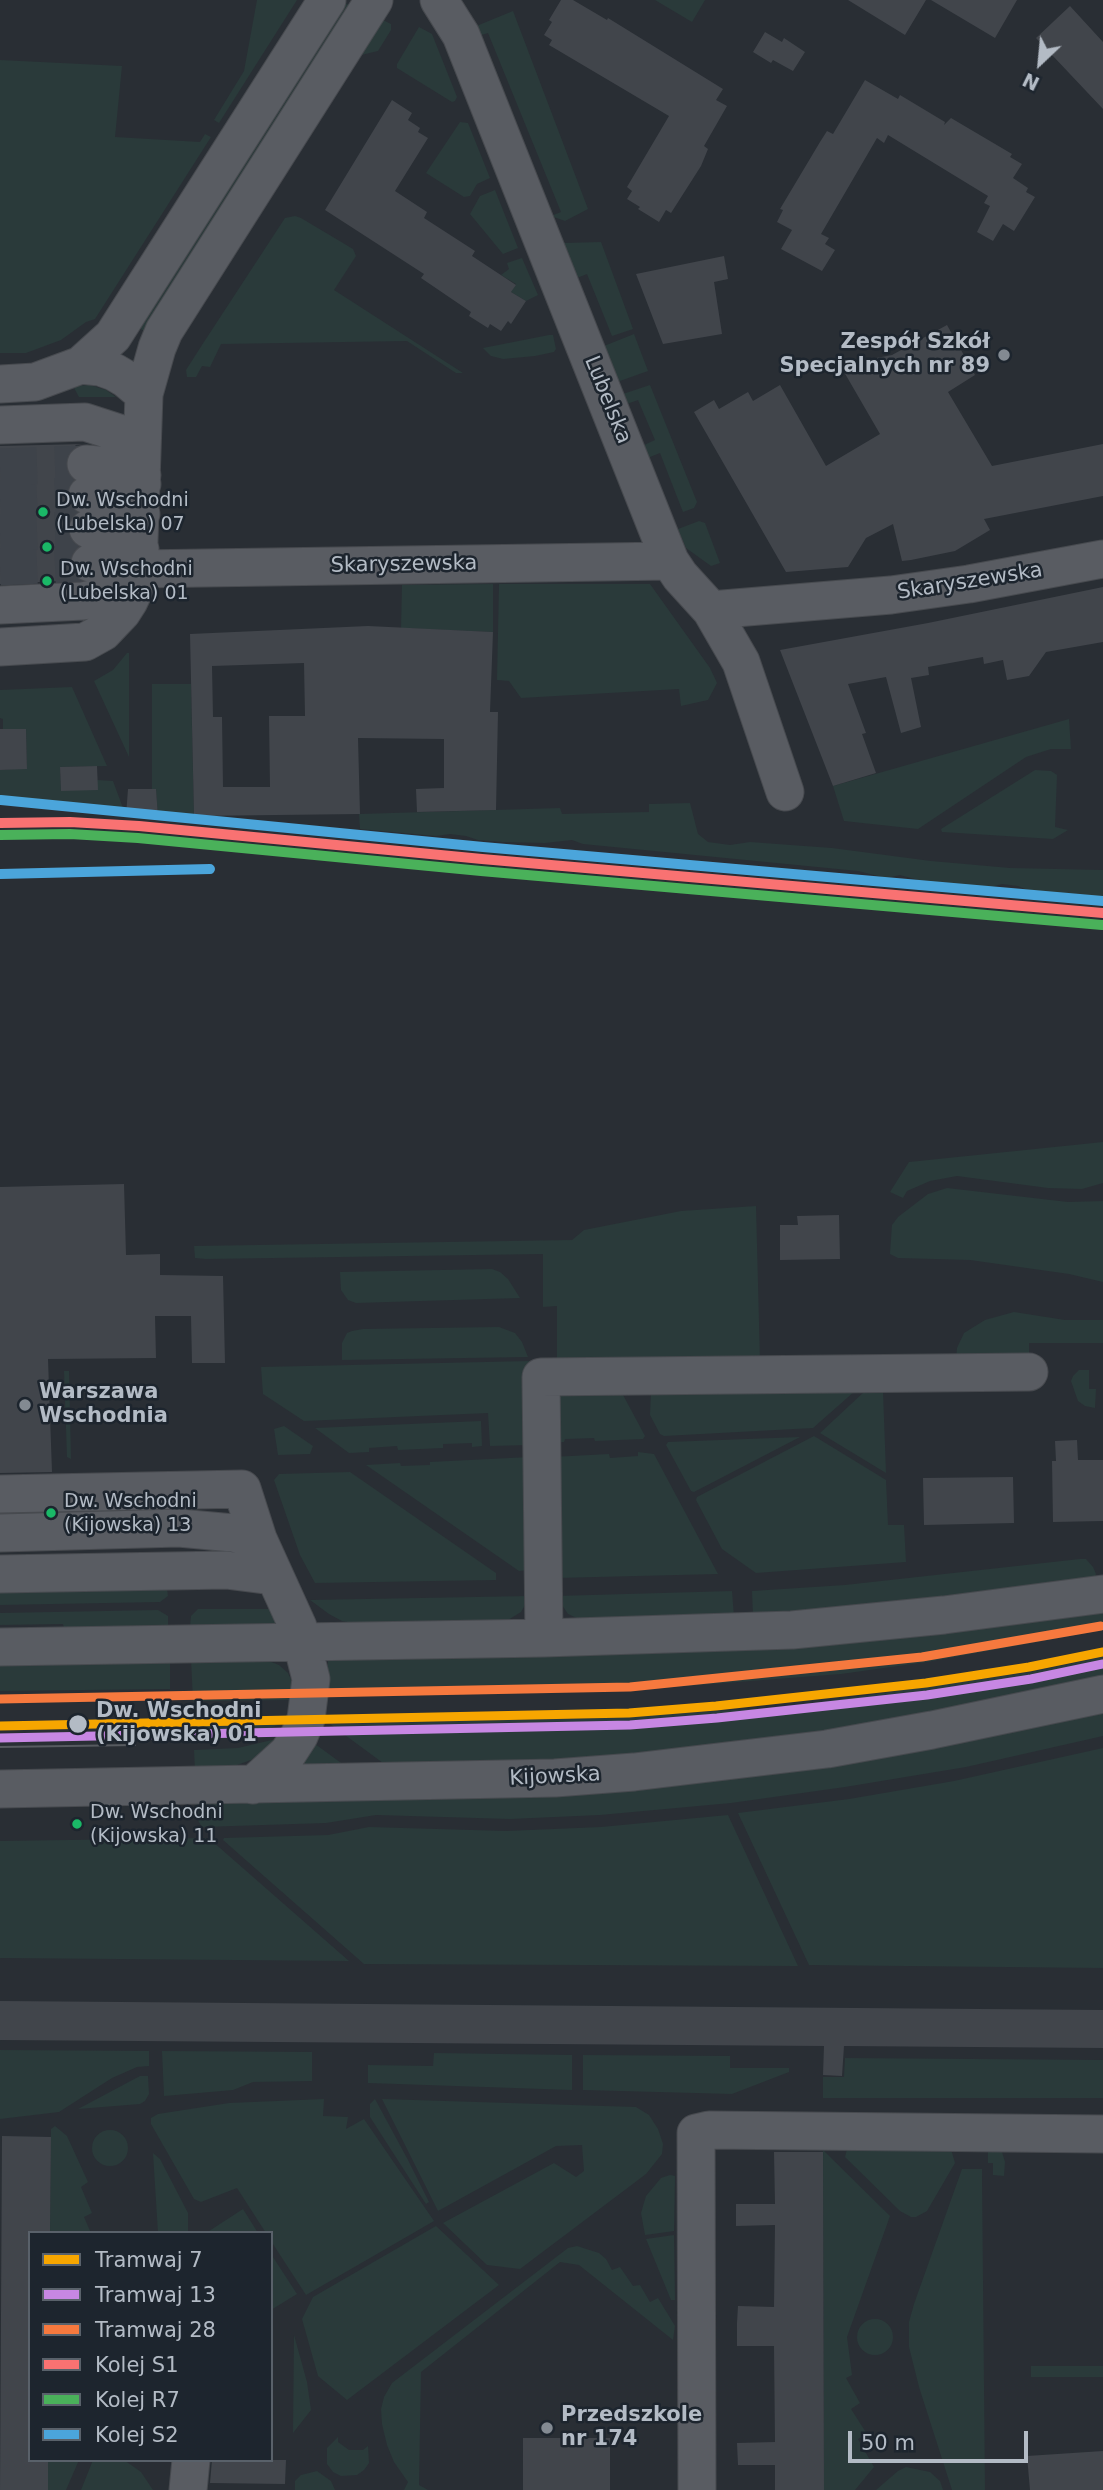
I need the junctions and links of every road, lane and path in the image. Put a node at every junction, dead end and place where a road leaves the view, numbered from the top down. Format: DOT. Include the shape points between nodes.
graph roads {
  1 [pos="327,0"];
  2 [pos="374,0"];
  3 [pos="439,0"];
  4 [pos="81,365"];
  5 [pos="0,384"];
  6 [pos="144,394"];
  7 [pos="0,425"];
  8 [pos="141,507"];
  9 [pos="1103,559"];
  10 [pos="670,561"];
  11 [pos="0,606"];
  12 [pos="711,610"];
  13 [pos="0,647"];
  14 [pos="785,792"];
  15 [pos="1029,1372"];
  16 [pos="0,1494"];
  17 [pos="0,1532"];
  18 [pos="258,1539"];
  19 [pos="0,1574"];
  20 [pos="273,1576"];
  21 [pos="1103,1594"];
  22 [pos="544,1638"];
  23 [pos="303,1642"];
  24 [pos="0,1647"];
  25 [pos="1103,1694"];
  26 [pos="253,1785"];
  27 [pos="0,1789"];
  28 [pos="1103,2134"];
  29 [pos="191,2462"];
  30 [pos="188,2490"];
  31 [pos="697,2490"];
  1 -- 4 [label="street" via="125,319 106,344"];
  2 -- 6 [label="street" via="164,331"];
  3 -- 10 [label="street, Lubelska" via="461,35"];
  4 -- 5 [label="street" via="35,382"];
  4 -- 6 [label="street" via="114,372"];
  6 -- 8 [label="street"];
  7 -- 8 [label="street" via="85,422 119,433"];
  8 -- 8 [label="street" via="121,527 88,513 123,467"];
  8 -- 10 [label="street, Skaryszewska" via="264,566"];
  8 -- 11 [label="street" via="115,588 83,601"];
  8 -- 13 [label="street" via="135,588 122,612 103,632 85,642"];
  9 -- 12 [label="street, Skaryszewska" via="891,595"];
  10 -- 12 [label="street, Lubelska"];
  12 -- 14 [label="street, Lubelska" via="741,662"];
  15 -- 22 [label="street" via="541,1377"];
  16 -- 18 [label="street" via="242,1489"];
  17 -- 18 [label="street" via="179,1528"];
  18 -- 20 [label="street"];
  19 -- 20 [label="street" via="226,1570"];
  20 -- 23 [label="street"];
  21 -- 22 [label="street" via="816,1628"];
  22 -- 23 [label="street"];
  23 -- 24 [label="street"];
  23 -- 26 [label="street" via="311,1679 304,1724 288,1753"];
  25 -- 26 [label="street, Kijowska" via="932,1730 720,1764 555,1778"];
  26 -- 27 [label="street, Kijowska"];
  28 -- 31 [label="street" via="695,2133"];
  29 -- 30 [label="street"];
}
